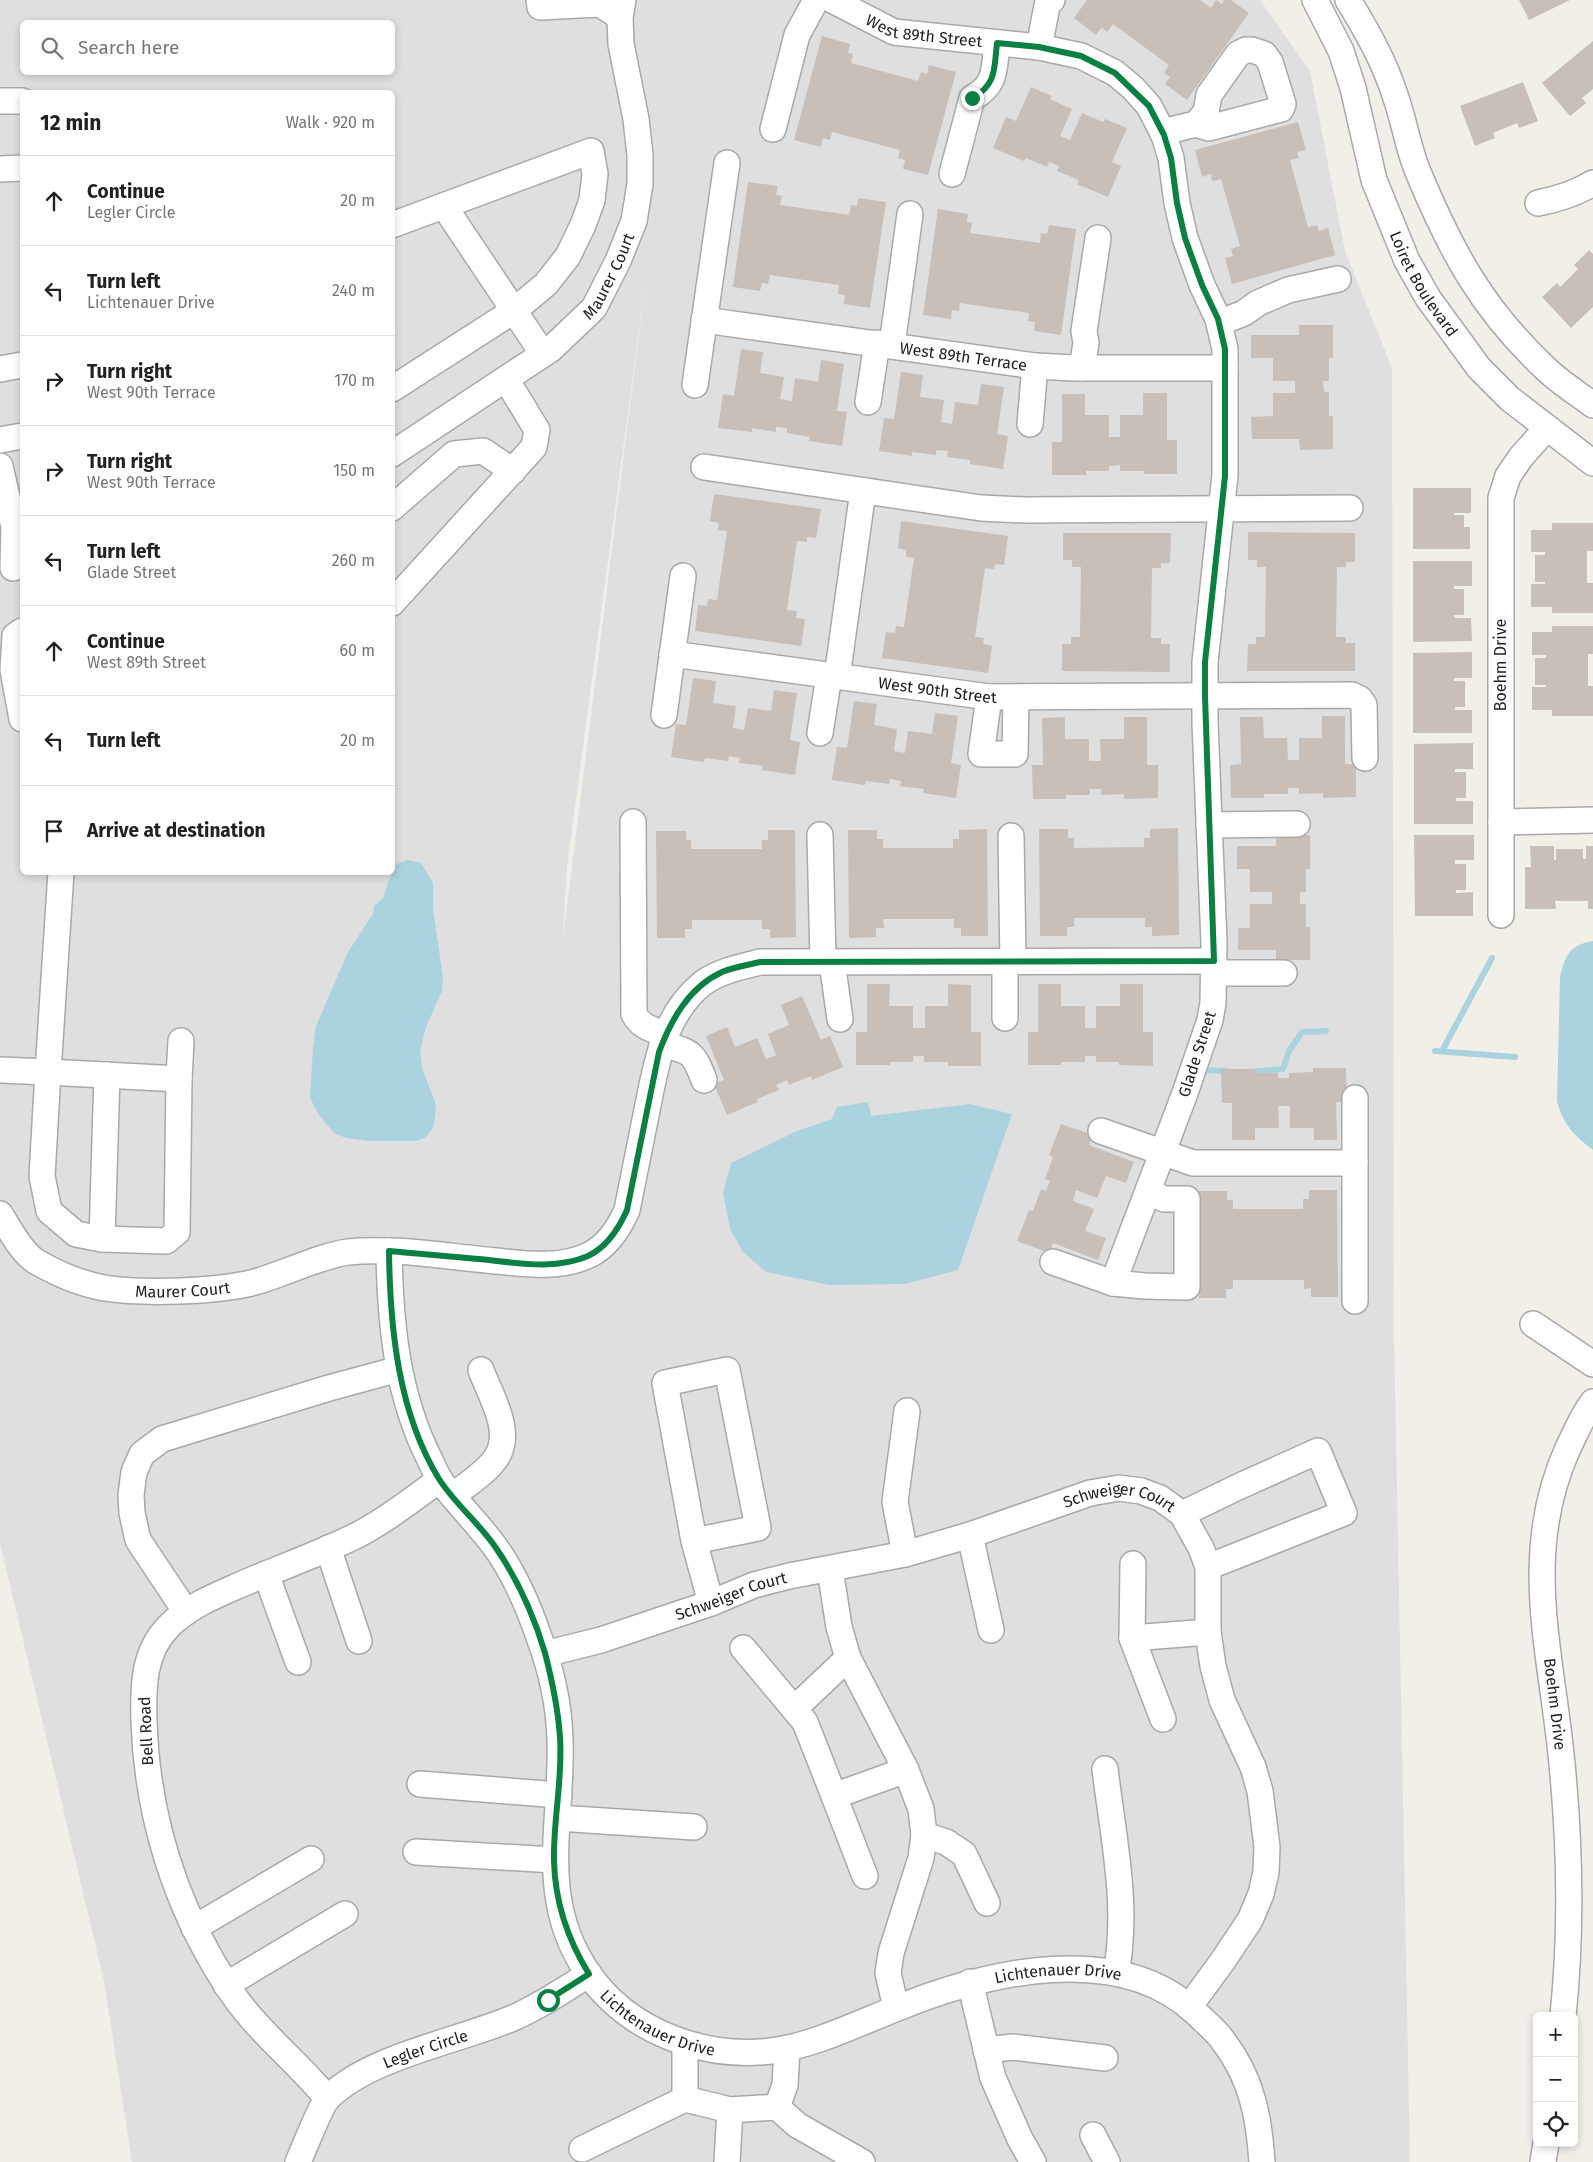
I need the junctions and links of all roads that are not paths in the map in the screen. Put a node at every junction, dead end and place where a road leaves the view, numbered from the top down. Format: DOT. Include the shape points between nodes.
graph roads {
  1 [pos="539,0"];
  2 [pos="816,0"];
  3 [pos="832,0"];
  4 [pos="1049,0"];
  5 [pos="1316,0"];
  6 [pos="1348,0"];
  7 [pos="621,8"];
  8 [pos="997,43"];
  9 [pos="1039,47"];
  10 [pos="0,101"];
  11 [pos="20,101"];
  12 [pos="1196,124"];
  13 [pos="773,129"];
  14 [pos="1163,133"];
  15 [pos="727,163"];
  16 [pos="20,168"];
  17 [pos="0,169"];
  18 [pos="952,174"];
  19 [pos="1593,183"];
  20 [pos="1538,203"];
  21 [pos="444,206"];
  22 [pos="910,214"];
  23 [pos="395,224"];
  24 [pos="1098,238"];
  25 [pos="1338,279"];
  26 [pos="514,310"];
  27 [pos="704,320"];
  28 [pos="1219,323"];
  29 [pos="884,344"];
  30 [pos="543,354"];
  31 [pos="20,365"];
  32 [pos="1035,366"];
  33 [pos="1082,368"];
  34 [pos="1225,368"];
  35 [pos="0,369"];
  36 [pos="506,379"];
  37 [pos="695,385"];
  38 [pos="395,387"];
  39 [pos="868,402"];
  40 [pos="1593,405"];
  41 [pos="1030,424"];
  42 [pos="1546,429"];
  43 [pos="20,436"];
  44 [pos="0,440"];
  45 [pos="395,452"];
  46 [pos="1593,463"];
  47 [pos="0,466"];
  48 [pos="704,467"];
  49 [pos="513,470"];
  50 [pos="863,491"];
  51 [pos="16,504"];
  52 [pos="395,505"];
  53 [pos="1222,507"];
  54 [pos="1350,508"];
  55 [pos="12,569"];
  56 [pos="683,576"];
  57 [pos="395,600"];
  58 [pos="20,633"];
  59 [pos="672,654"];
  60 [pos="833,676"];
  61 [pos="1205,696"];
  62 [pos="989,697"];
  63 [pos="1016,698"];
  64 [pos="20,706"];
  65 [pos="664,715"];
  66 [pos="820,733"];
  67 [pos="1364,758"];
  68 [pos="1593,820"];
  69 [pos="633,822"];
  70 [pos="1501,822"];
  71 [pos="1297,824"];
  72 [pos="1209,825"];
  73 [pos="820,835"];
  74 [pos="1011,836"];
  75 [pos="61,875"];
  76 [pos="1501,915"];
  77 [pos="827,962"];
  78 [pos="1009,962"];
  79 [pos="1214,967"];
  80 [pos="1284,973"];
  81 [pos="1005,1018"];
  82 [pos="840,1019"];
  83 [pos="664,1039"];
  84 [pos="181,1041"];
  85 [pos="0,1070"];
  86 [pos="48,1072"];
  87 [pos="107,1075"];
  88 [pos="180,1078"];
  89 [pos="704,1080"];
  90 [pos="1355,1098"];
  91 [pos="1101,1130"];
  92 [pos="1163,1152"];
  93 [pos="1355,1163"];
  94 [pos="1148,1191"];
  95 [pos="0,1214"];
  96 [pos="102,1239"];
  97 [pos="389,1251"];
  98 [pos="1053,1262"];
  99 [pos="1113,1283"];
  100 [pos="1355,1300"];
  101 [pos="1533,1324"];
  102 [pos="1593,1364"];
  103 [pos="399,1370"];
  104 [pos="481,1370"];
  105 [pos="1593,1402"];
  106 [pos="907,1411"];
  107 [pos="446,1488"];
  108 [pos="1182,1514"];
  109 [pos="970,1535"];
  110 [pos="694,1541"];
  111 [pos="328,1548"];
  112 [pos="905,1554"];
  113 [pos="1133,1564"];
  114 [pos="1208,1567"];
  115 [pos="830,1569"];
  116 [pos="266,1574"];
  117 [pos="711,1603"];
  118 [pos="186,1612"];
  119 [pos="991,1630"];
  120 [pos="1208,1632"];
  121 [pos="1132,1638"];
  122 [pos="359,1641"];
  123 [pos="743,1648"];
  124 [pos="545,1654"];
  125 [pos="848,1658"];
  126 [pos="298,1662"];
  127 [pos="795,1708"];
  128 [pos="1162,1719"];
  129 [pos="1105,1769"];
  130 [pos="906,1770"];
  131 [pos="420,1784"];
  132 [pos="834,1796"];
  133 [pos="558,1807"];
  134 [pos="694,1827"];
  135 [pos="924,1835"];
  136 [pos="416,1852"];
  137 [pos="311,1859"];
  138 [pos="554,1860"];
  139 [pos="865,1876"];
  140 [pos="987,1903"];
  141 [pos="344,1914"];
  142 [pos="194,1928"];
  143 [pos="1116,1973"];
  144 [pos="589,1974"];
  145 [pos="970,1982"];
  146 [pos="226,1984"];
  147 [pos="1189,2007"];
  148 [pos="896,2008"];
  149 [pos="1563,2012"];
  150 [pos="685,2044"];
  151 [pos="787,2048"];
  152 [pos="986,2050"];
  153 [pos="1104,2058"];
  154 [pos="327,2098"];
  155 [pos="685,2099"];
  156 [pos="777,2106"];
  157 [pos="730,2110"];
  158 [pos="1093,2135"];
  159 [pos="1545,2147"];
  160 [pos="582,2149"];
  161 [pos="298,2162"];
  162 [pos="727,2162"];
  163 [pos="862,2162"];
  164 [pos="1033,2162"];
  165 [pos="1106,2162"];
  166 [pos="1262,2162"];
  167 [pos="1543,2162"];
  1 -- 7 [label="street" via="540,7 600,4"];
  2 -- 13 [label="street" via="797,35"];
  3 -- 8 [label="street, West 89th Street" via="894,32"];
  4 -- 9 [label="street"];
  5 -- 42 [label="street, Loiret Boulevard" via="1341,51 1354,88 1374,180 1407,261 1428,298 1479,368"];
  6 -- 40 [label="street" via="1372,40 1395,94 1417,170 1450,245 1469,278 1490,309 1546,370"];
  7 -- 30 [label="street, Maurer Court" via="621,44 640,154 640,184 634,221 594,308"];
  8 -- 9 [label="street, West 89th Street"];
  8 -- 18 [label="street" via="992,79 984,91 972,98"];
  9 -- 14 [label="street, West 89th Street" via="1081,56 1115,73 1149,106"];
  10 -- 11 [label="street"];
  12 -- 14 [label="street"];
  14 -- 28 [label="street, Glade Street" via="1171,158 1185,238"];
  15 -- 27 [label="street"];
  16 -- 17 [label="street"];
  19 -- 20 [label="street" via="1561,199"];
  21 -- 23 [label="street"];
  21 -- 26 [label="street"];
  21 -- 26 [label="street" via="591,151 595,174 592,200 568,256 546,284"];
  22 -- 29 [label="street"];
  24 -- 33 [label="street" via="1084,331 1086,343"];
  25 -- 28 [label="street" via="1288,290"];
  26 -- 30 [label="street"];
  26 -- 38 [label="street"];
  27 -- 29 [label="street, West 89th Terrace"];
  27 -- 37 [label="street"];
  28 -- 34 [label="street, Glade Street" via="1225,349"];
  29 -- 32 [label="street, West 89th Terrace"];
  29 -- 39 [label="street"];
  30 -- 36 [label="street, Maurer Court"];
  31 -- 35 [label="street"];
  32 -- 33 [label="street, West 89th Terrace"];
  32 -- 41 [label="street"];
  33 -- 34 [label="street, West 89th Terrace"];
  34 -- 53 [label="street, Glade Street"];
  36 -- 45 [label="street, Maurer Court"];
  36 -- 49 [label="street" via="537,430 534,447"];
  42 -- 46 [label="street, Loiret Boulevard"];
  42 -- 70 [label="street, Boehm Drive" via="1508,476 1501,498"];
  43 -- 44 [label="street"];
  47 -- 51 [label="street"];
  48 -- 50 [label="street"];
  49 -- 52 [label="street" via="482,451 454,454"];
  49 -- 57 [label="street"];
  50 -- 53 [label="street" via="981,508 1025,510"];
  50 -- 60 [label="street"];
  51 -- 55 [label="street"];
  53 -- 54 [label="street"];
  53 -- 61 [label="street, Glade Street" via="1205,662"];
  56 -- 59 [label="street"];
  58 -- 64 [label="street" via="15,636 13,670"];
  59 -- 60 [label="street, West 90th Street"];
  59 -- 65 [label="street"];
  60 -- 62 [label="street, West 90th Street"];
  60 -- 66 [label="street"];
  61 -- 63 [label="street, West 90th Street"];
  61 -- 67 [label="street, West 90th Street" via="1352,695 1364,704"];
  61 -- 72 [label="street, Glade Street"];
  62 -- 63 [label="street, West 90th Street"];
  62 -- 63 [label="street" via="981,754 1015,754"];
  68 -- 70 [label="street"];
  69 -- 83 [label="street" via="634,1014 637,1021"];
  70 -- 76 [label="street, Boehm Drive"];
  71 -- 72 [label="street"];
  72 -- 79 [label="street, Glade Street"];
  73 -- 77 [label="street"];
  74 -- 78 [label="street"];
  75 -- 86 [label="street"];
  77 -- 78 [label="street, Maurer Court"];
  77 -- 82 [label="street"];
  77 -- 83 [label="street, Maurer Court" via="760,962 723,972 689,996"];
  78 -- 79 [label="street, Maurer Court"];
  78 -- 81 [label="street"];
  79 -- 80 [label="street, Maurer Court"];
  79 -- 92 [label="street, Glade Street" via="1210,1020"];
  83 -- 89 [label="street" via="695,1058"];
  83 -- 97 [label="street, Maurer Court" via="627,1210 603,1245 590,1255 572,1261 537,1264"];
  84 -- 88 [label="street"];
  85 -- 86 [label="street"];
  86 -- 87 [label="street"];
  86 -- 96 [label="street" via="42,1176 49,1211 76,1234"];
  87 -- 88 [label="street"];
  87 -- 96 [label="street"];
  88 -- 96 [label="street" via="177,1232 166,1241"];
  90 -- 93 [label="street"];
  91 -- 92 [label="street"];
  92 -- 93 [label="street" via="1193,1163"];
  92 -- 94 [label="street, Glade Street"];
  93 -- 100 [label="street"];
  94 -- 99 [label="street, Glade Street"];
  94 -- 99 [label="street" via="1164,1199 1187,1199 1187,1287"];
  95 -- 97 [label="street, Maurer Court" via="14,1238 35,1261 103,1288 222,1288 254,1282 348,1252"];
  97 -- 103 [label="street, Lichtenauer Drive"];
  98 -- 99 [label="street"];
  101 -- 102 [label="street"];
  103 -- 107 [label="street, Lichtenauer Drive" via="415,1427"];
  103 -- 118 [label="street" via="329,1388 162,1440 142,1454 134,1472 131,1495 138,1540"];
  104 -- 107 [label="street, Bell Road" via="502,1425 503,1441 497,1458"];
  105 -- 149 [label="street, Boehm Drive" via="1584,1413 1550,1495 1541,1572 1567,1832 1568,1931"];
  106 -- 112 [label="street" via="895,1502"];
  107 -- 111 [label="street, Bell Road"];
  107 -- 124 [label="street, Lichtenauer Drive" via="496,1547 521,1590"];
  108 -- 109 [label="street, Schweiger Court" via="1160,1498 1119,1488 1090,1493"];
  108 -- 114 [label="street, Schweiger Court"];
  108 -- 114 [label="street" via="1318,1452 1344,1513"];
  109 -- 112 [label="street, Schweiger Court"];
  109 -- 119 [label="street"];
  110 -- 110 [label="street" via="665,1382 727,1370 758,1528"];
  110 -- 117 [label="street"];
  111 -- 116 [label="street, Bell Road"];
  111 -- 122 [label="street"];
  112 -- 115 [label="street, Schweiger Court"];
  113 -- 121 [label="street"];
  114 -- 120 [label="street, Schweiger Court"];
  115 -- 117 [label="street, Schweiger Court" via="789,1576"];
  115 -- 125 [label="street" via="839,1627"];
  116 -- 118 [label="street, Bell Road"];
  116 -- 126 [label="street"];
  117 -- 124 [label="street, Schweiger Court" via="601,1640"];
  118 -- 142 [label="street, Bell Road" via="168,1627 152,1649 143,1682 145,1760 154,1813 167,1863"];
  120 -- 121 [label="street"];
  120 -- 147 [label="street, Schweiger Court" via="1222,1700 1253,1767 1260,1791 1267,1847 1266,1872 1250,1920"];
  121 -- 128 [label="street"];
  123 -- 127 [label="street"];
  124 -- 133 [label="street, Lichtenauer Drive" via="560,1738"];
  125 -- 127 [label="street"];
  125 -- 130 [label="street"];
  127 -- 132 [label="street" via="805,1722"];
  129 -- 143 [label="street" via="1122,1913"];
  130 -- 132 [label="street"];
  130 -- 135 [label="street" via="921,1809"];
  131 -- 133 [label="street"];
  132 -- 139 [label="street"];
  133 -- 134 [label="street"];
  133 -- 138 [label="street, Lichtenauer Drive"];
  135 -- 140 [label="street" via="946,1842 964,1854"];
  135 -- 148 [label="street" via="921,1858 891,1954 888,1973"];
  136 -- 138 [label="street"];
  137 -- 142 [label="street"];
  138 -- 144 [label="street, Lichtenauer Drive" via="561,1911 579,1958"];
  141 -- 146 [label="street"];
  142 -- 146 [label="street, Bell Road"];
  143 -- 145 [label="street, Lichtenauer Drive" via="1060,1969"];
  143 -- 147 [label="street, Lichtenauer Drive" via="1142,1980 1182,2000"];
  144 -- 150 [label="street, Lichtenauer Drive" via="627,2013"];
  144 -- 154 [label="street, Legler Circle" via="513,2018 381,2064 349,2081"];
  145 -- 148 [label="street, Lichtenauer Drive"];
  145 -- 152 [label="street"];
  146 -- 154 [label="street, Bell Road" via="243,2009"];
  147 -- 166 [label="street, Lichtenauer Drive" via="1223,2039 1251,2091 1260,2129"];
  148 -- 151 [label="street, Lichtenauer Drive"];
  150 -- 151 [label="street, Lichtenauer Drive" via="722,2051"];
  150 -- 155 [label="street"];
  151 -- 156 [label="street" via="785,2085"];
  152 -- 153 [label="street" via="1013,2047"];
  152 -- 164 [label="street" via="993,2078"];
  154 -- 161 [label="street, Legler Circle"];
  155 -- 157 [label="street"];
  155 -- 160 [label="street"];
  156 -- 157 [label="street"];
  156 -- 163 [label="street" via="797,2124"];
  157 -- 162 [label="street"];
  158 -- 165 [label="street"];
  159 -- 167 [label="street"];
}
